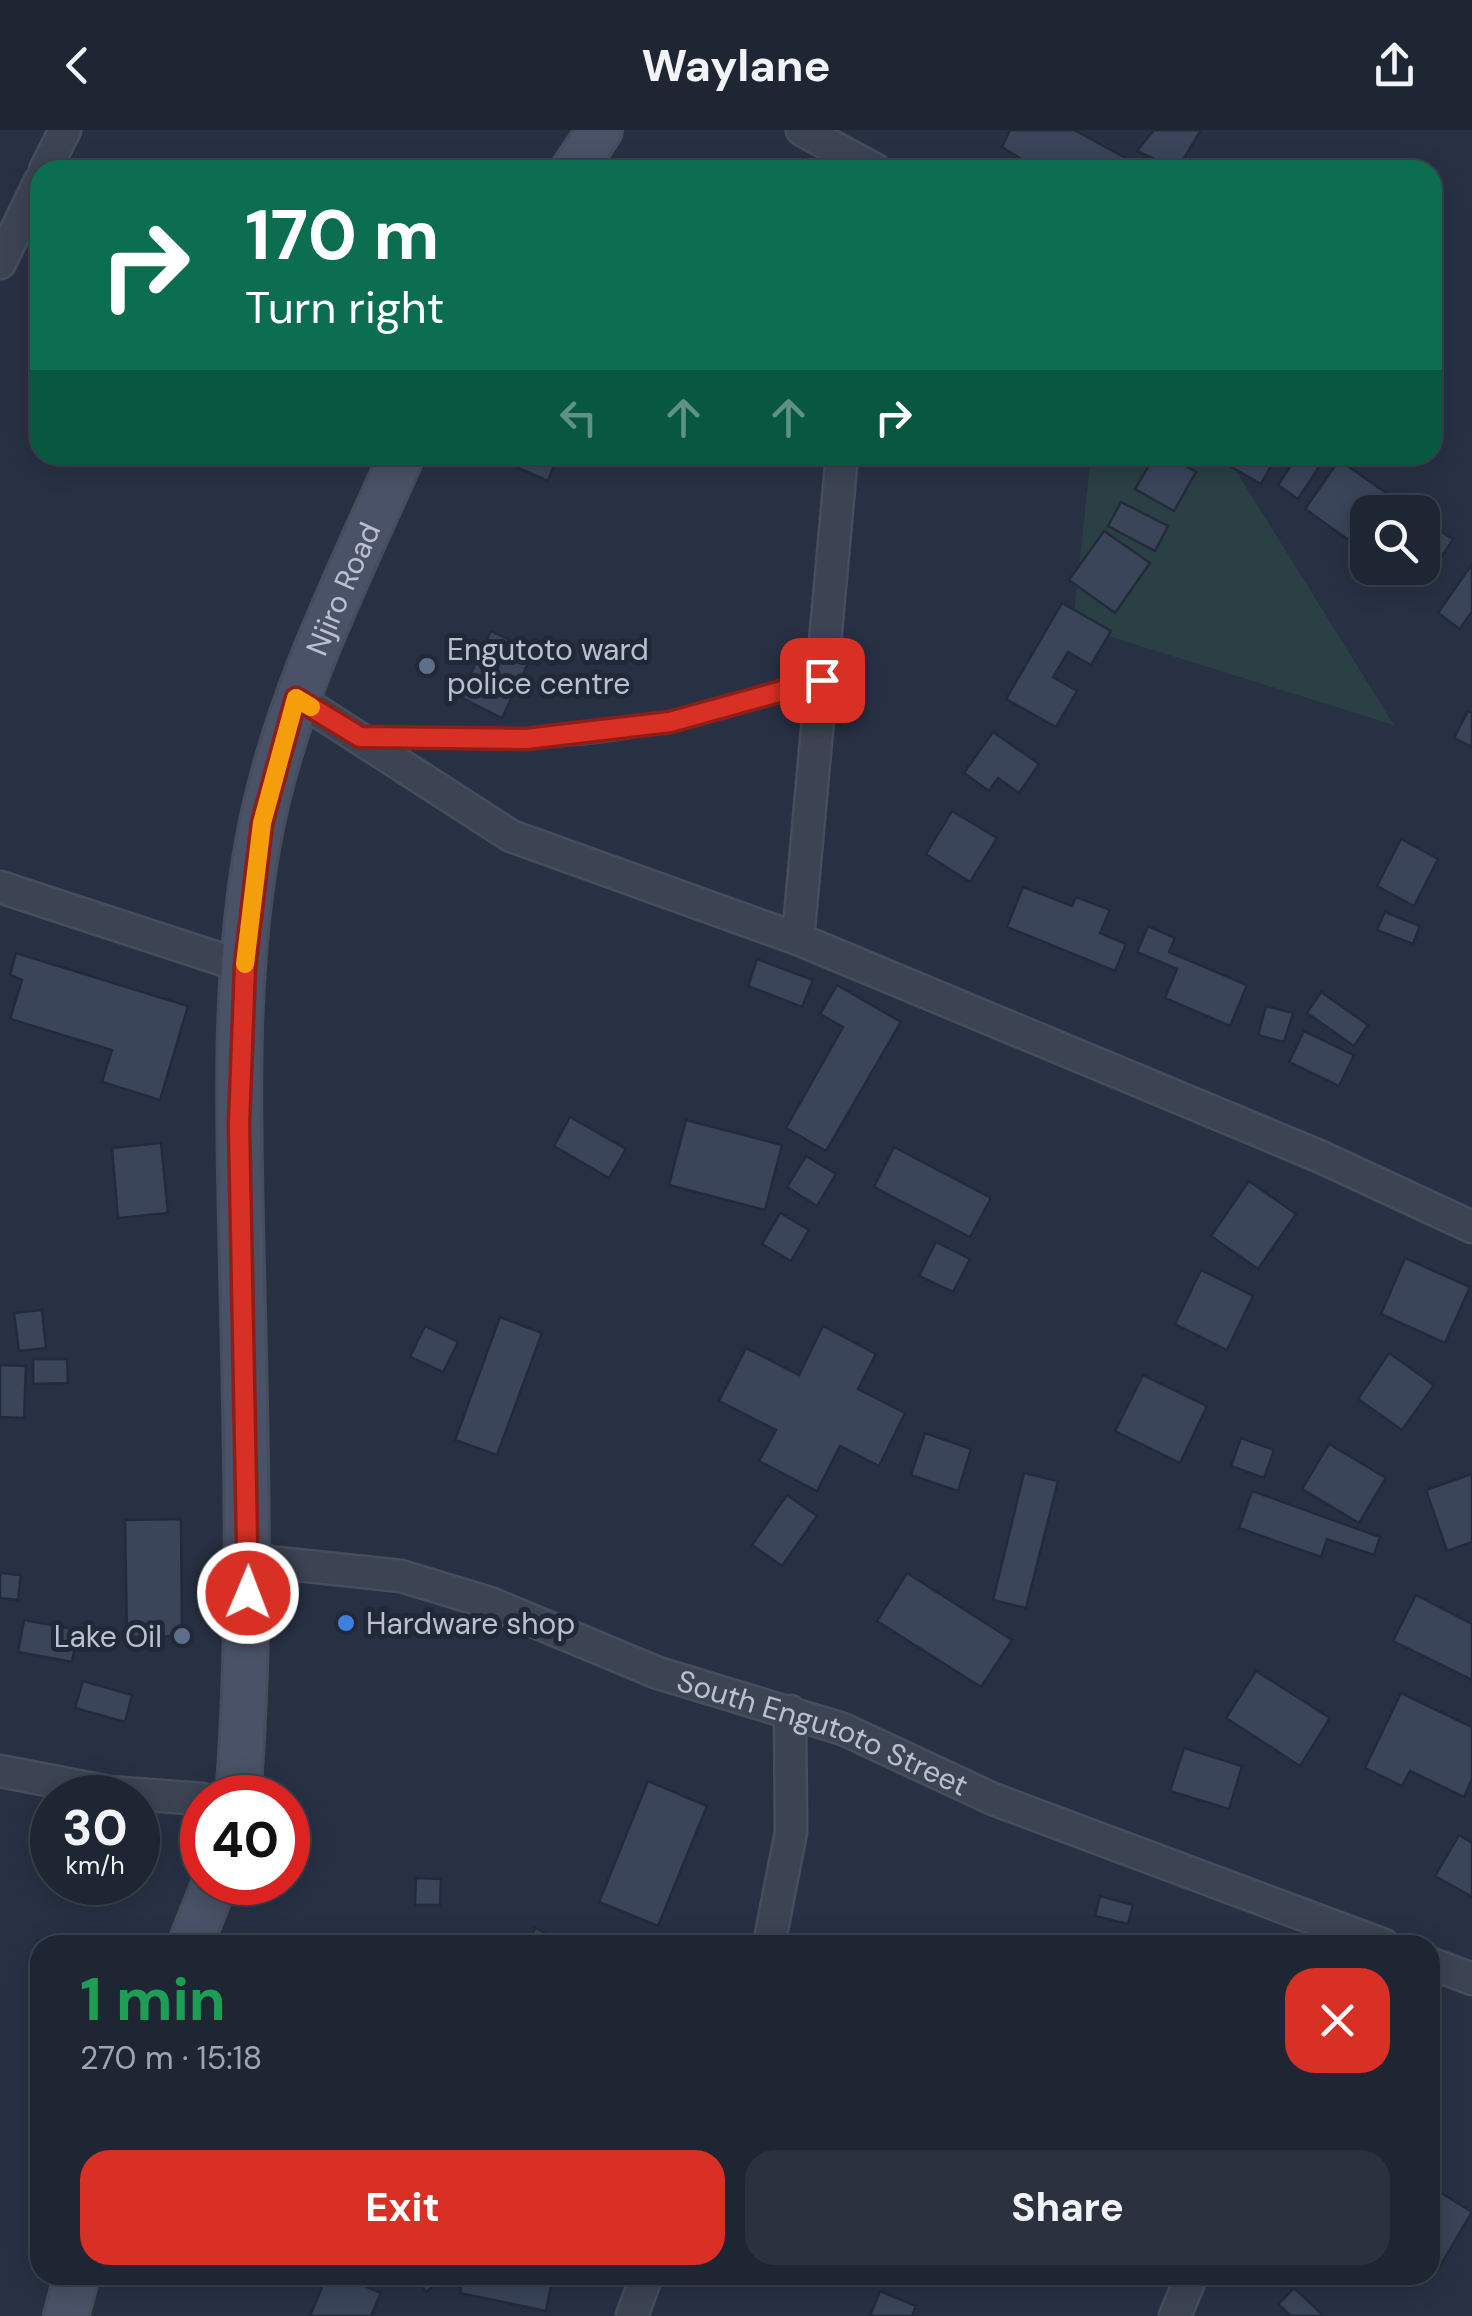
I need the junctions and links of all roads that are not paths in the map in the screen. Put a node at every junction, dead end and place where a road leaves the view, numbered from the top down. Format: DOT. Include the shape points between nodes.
graph roads {
  1 [pos="600,130"];
  2 [pos="802,130"];
  3 [pos="56,133"];
  4 [pos="48,160"];
  5 [pos="580,160"];
  6 [pos="858,160"];
  7 [pos="30,202"];
  8 [pos="0,264"];
  9 [pos="398,465"];
  10 [pos="841,465"];
  11 [pos="822,680"];
  12 [pos="296,698"];
  13 [pos="360,737"];
  14 [pos="0,887"];
  15 [pos="798,939"];
  16 [pos="245,966"];
  17 [pos="1472,1227"];
  18 [pos="250,1560"];
  19 [pos="790,1710"];
  20 [pos="0,1771"];
  21 [pos="239,1775"];
  22 [pos="180,1797"];
  23 [pos="205,1905"];
  24 [pos="1320,1933"];
  25 [pos="194,1935"];
  26 [pos="771,1935"];
  27 [pos="1440,1966"];
  28 [pos="1472,1979"];
  29 [pos="74,2285"];
  30 [pos="644,2285"];
  31 [pos="1188,2285"];
  32 [pos="66,2316"];
  33 [pos="632,2316"];
  34 [pos="1175,2316"];
  1 -- 5 [label="street"];
  2 -- 6 [label="street"];
  3 -- 4 [label="street"];
  7 -- 8 [label="street"];
  9 -- 12 [label="street, Njiro Road"];
  10 -- 11 [label="street"];
  11 -- 13 [label="lane" via="670,722 598,734"];
  11 -- 15 [label="street"];
  12 -- 13 [label="street"];
  12 -- 16 [label="street, Njiro Road" via="262,823"];
  13 -- 15 [label="street" via="511,836"];
  14 -- 16 [label="street"];
  15 -- 17 [label="street"];
  16 -- 18 [label="street, Njiro Road" via="239,1124"];
  18 -- 19 [label="street, South Engutoto Street" via="434,1584 658,1673"];
  18 -- 21 [label="street, Njiro Road"];
  19 -- 24 [label="street, South Engutoto Street"];
  19 -- 26 [label="street" via="791,1832"];
  20 -- 22 [label="street"];
  23 -- 25 [label="street"];
  27 -- 28 [label="street"];
  29 -- 32 [label="street"];
  30 -- 33 [label="street"];
  31 -- 34 [label="street"];
}
